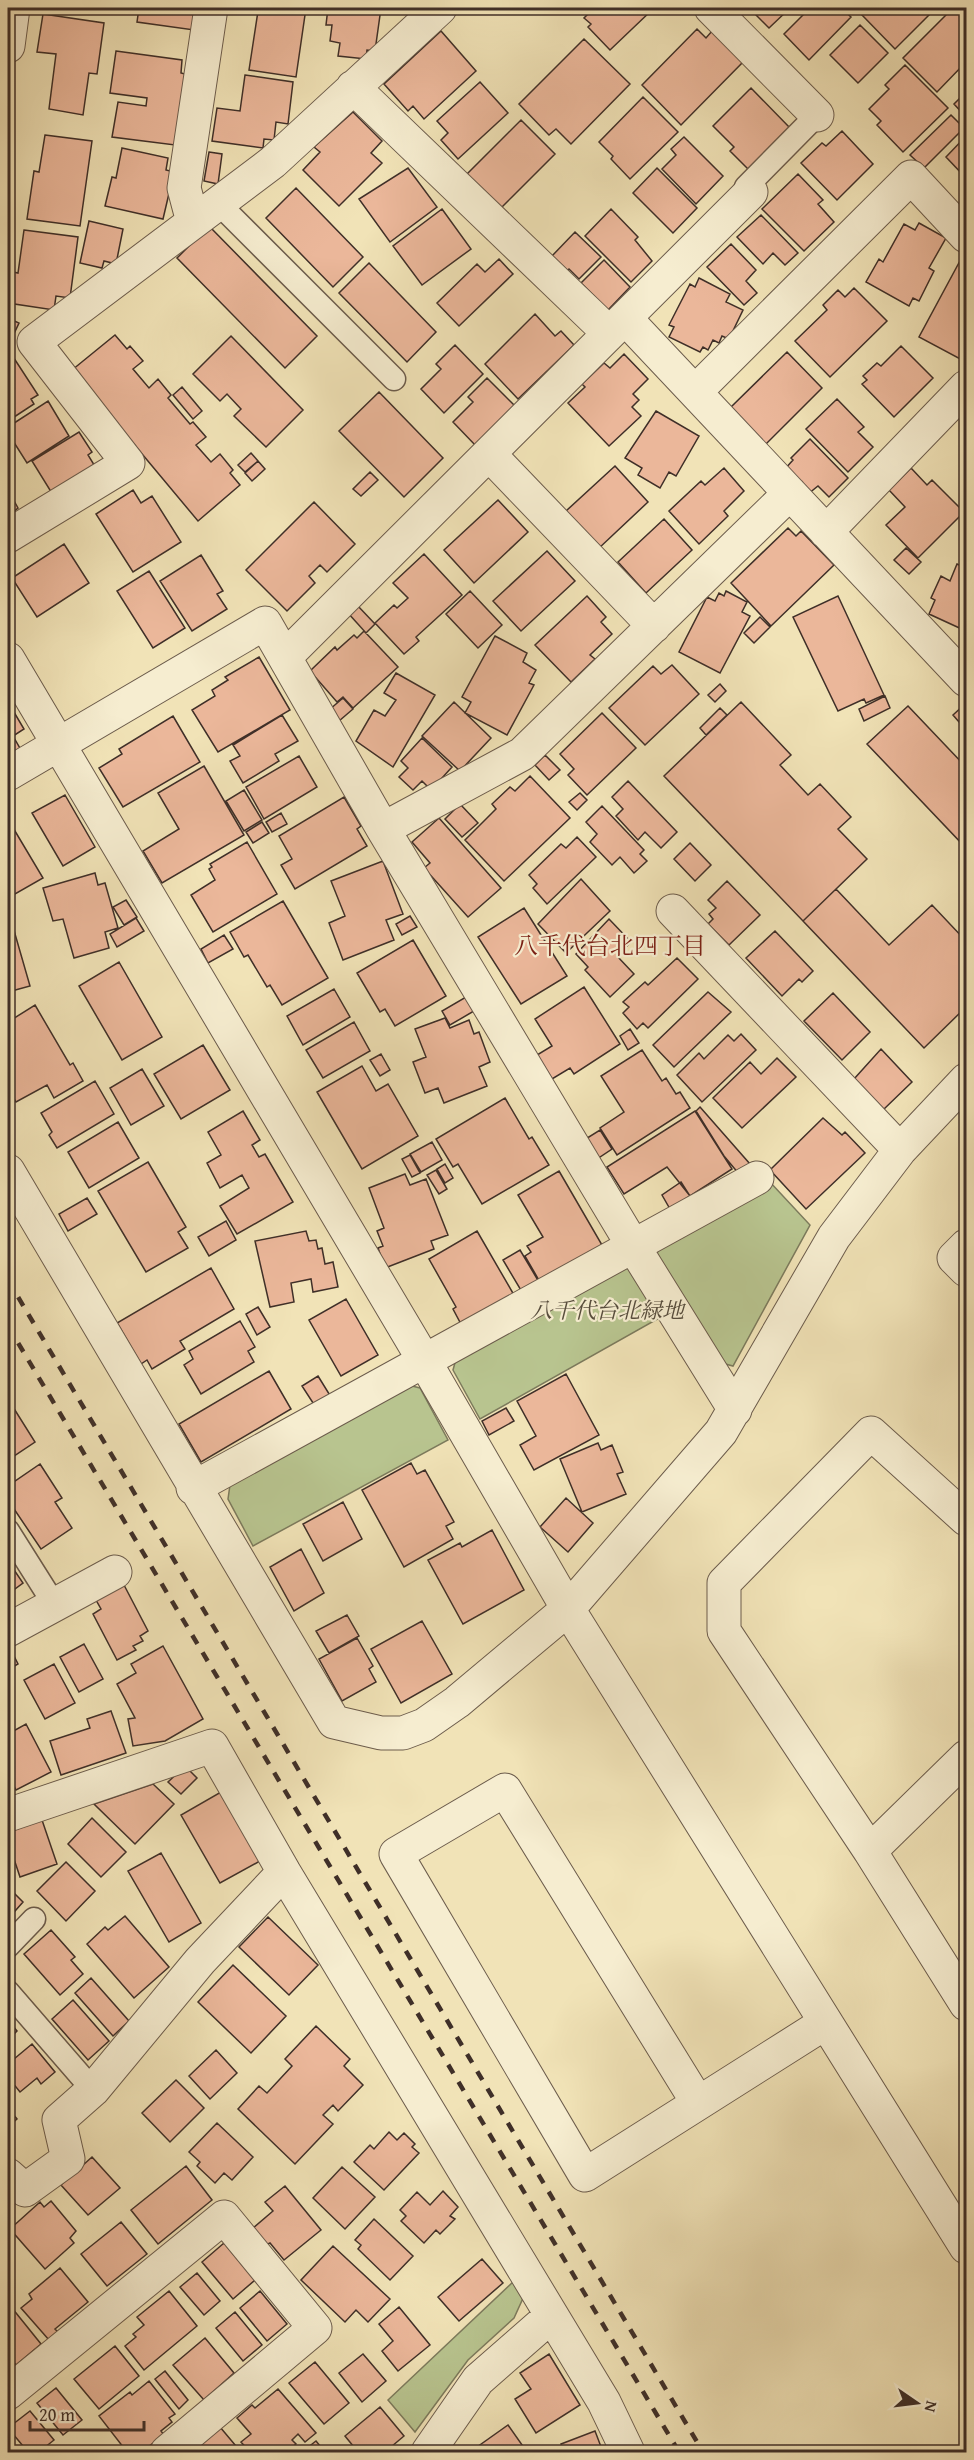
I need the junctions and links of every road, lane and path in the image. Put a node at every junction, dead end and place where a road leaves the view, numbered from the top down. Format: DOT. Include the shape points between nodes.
graph roads {
  1 [pos="13,8"];
  2 [pos="211,8"];
  3 [pos="711,8"];
  4 [pos="433,10"];
  5 [pos="8,46"];
  6 [pos="353,87"];
  7 [pos="817,115"];
  8 [pos="751,192"];
  9 [pos="206,213"];
  10 [pos="966,236"];
  11 [pos="617,326"];
  12 [pos="394,379"];
  13 [pos="966,387"];
  14 [pos="695,392"];
  15 [pos="489,454"];
  16 [pos="790,493"];
  17 [pos="826,532"];
  18 [pos="8,536"];
  19 [pos="654,626"];
  20 [pos="285,657"];
  21 [pos="8,659"];
  22 [pos="966,680"];
  23 [pos="58,744"];
  24 [pos="8,774"];
  25 [pos="383,829"];
  26 [pos="673,911"];
  27 [pos="966,1080"];
  28 [pos="900,1150"];
  29 [pos="8,1171"];
  30 [pos="757,1178"];
  31 [pos="632,1244"];
  32 [pos="966,1246"];
  33 [pos="966,1270"];
  34 [pos="425,1362"];
  35 [pos="735,1410"];
  36 [pos="193,1488"];
  37 [pos="966,1519"];
  38 [pos="8,1531"];
  39 [pos="115,1572"];
  40 [pos="54,1604"];
  41 [pos="568,1609"];
  42 [pos="8,1630"];
  43 [pos="966,1757"];
  44 [pos="8,1815"];
  45 [pos="870,1851"];
  46 [pos="284,1872"];
  47 [pos="34,1919"];
  48 [pos="8,1946"];
  49 [pos="8,1992"];
  50 [pos="966,2004"];
  51 [pos="825,2023"];
  52 [pos="93,2090"];
  53 [pos="698,2103"];
  54 [pos="8,2175"];
  55 [pos="966,2247"];
  56 [pos="550,2317"];
  57 [pos="8,2393"];
  58 [pos="167,2452"];
  59 [pos="428,2452"];
  60 [pos="628,2452"];
  1 -- 5 [label="street"];
  2 -- 9 [label="street" via="184,188"];
  3 -- 7 [label="street"];
  4 -- 6 [label="street"];
  6 -- 9 [label="street" via="273,162"];
  6 -- 11 [label="street"];
  7 -- 8 [label="lane" via="746,187"];
  8 -- 11 [label="street"];
  9 -- 12 [label="lane"];
  9 -- 18 [label="street" via="34,342 128,463"];
  10 -- 14 [label="street" via="911,177"];
  11 -- 14 [label="street"];
  11 -- 15 [label="street"];
  13 -- 17 [label="street"];
  14 -- 16 [label="street"];
  15 -- 19 [label="street"];
  15 -- 20 [label="street"];
  16 -- 17 [label="street"];
  16 -- 19 [label="street"];
  17 -- 22 [label="street"];
  19 -- 25 [label="street" via="522,754"];
  20 -- 23 [label="street" via="265,623"];
  20 -- 25 [label="street"];
  21 -- 23 [label="street"];
  23 -- 24 [label="street"];
  23 -- 34 [label="street"];
  25 -- 31 [label="street"];
  26 -- 28 [label="street"];
  27 -- 28 [label="street"];
  28 -- 35 [label="street" via="834,1237"];
  29 -- 36 [label="street"];
  30 -- 31 [label="street"];
  31 -- 34 [label="street"];
  31 -- 35 [label="street"];
  32 -- 33 [label="street" via="954,1258"];
  34 -- 36 [label="street"];
  34 -- 41 [label="street"];
  35 -- 41 [label="street" via="721,1432"];
  36 -- 41 [label="street" via="334,1722 381,1733 403,1732 424,1725"];
  37 -- 45 [label="street" via="871,1433 724,1583 724,1631"];
  38 -- 40 [label="lane"];
  39 -- 40 [label="street"];
  40 -- 42 [label="street"];
  41 -- 51 [label="street"];
  43 -- 45 [label="street"];
  44 -- 46 [label="street" via="212,1746"];
  45 -- 50 [label="street"];
  46 -- 52 [label="street" via="200,1961"];
  46 -- 56 [label="street"];
  47 -- 48 [label="lane"];
  49 -- 52 [label="lane"];
  51 -- 53 [label="street"];
  51 -- 55 [label="street"];
  52 -- 54 [label="street" via="59,2120 68,2159 25,2190"];
  53 -- 53 [label="street" via="585,2175 396,1854 505,1791"];
  56 -- 59 [label="street" via="478,2380"];
  56 -- 60 [label="street" via="604,2402"];
  57 -- 58 [label="street" via="224,2217 315,2328"];
}
